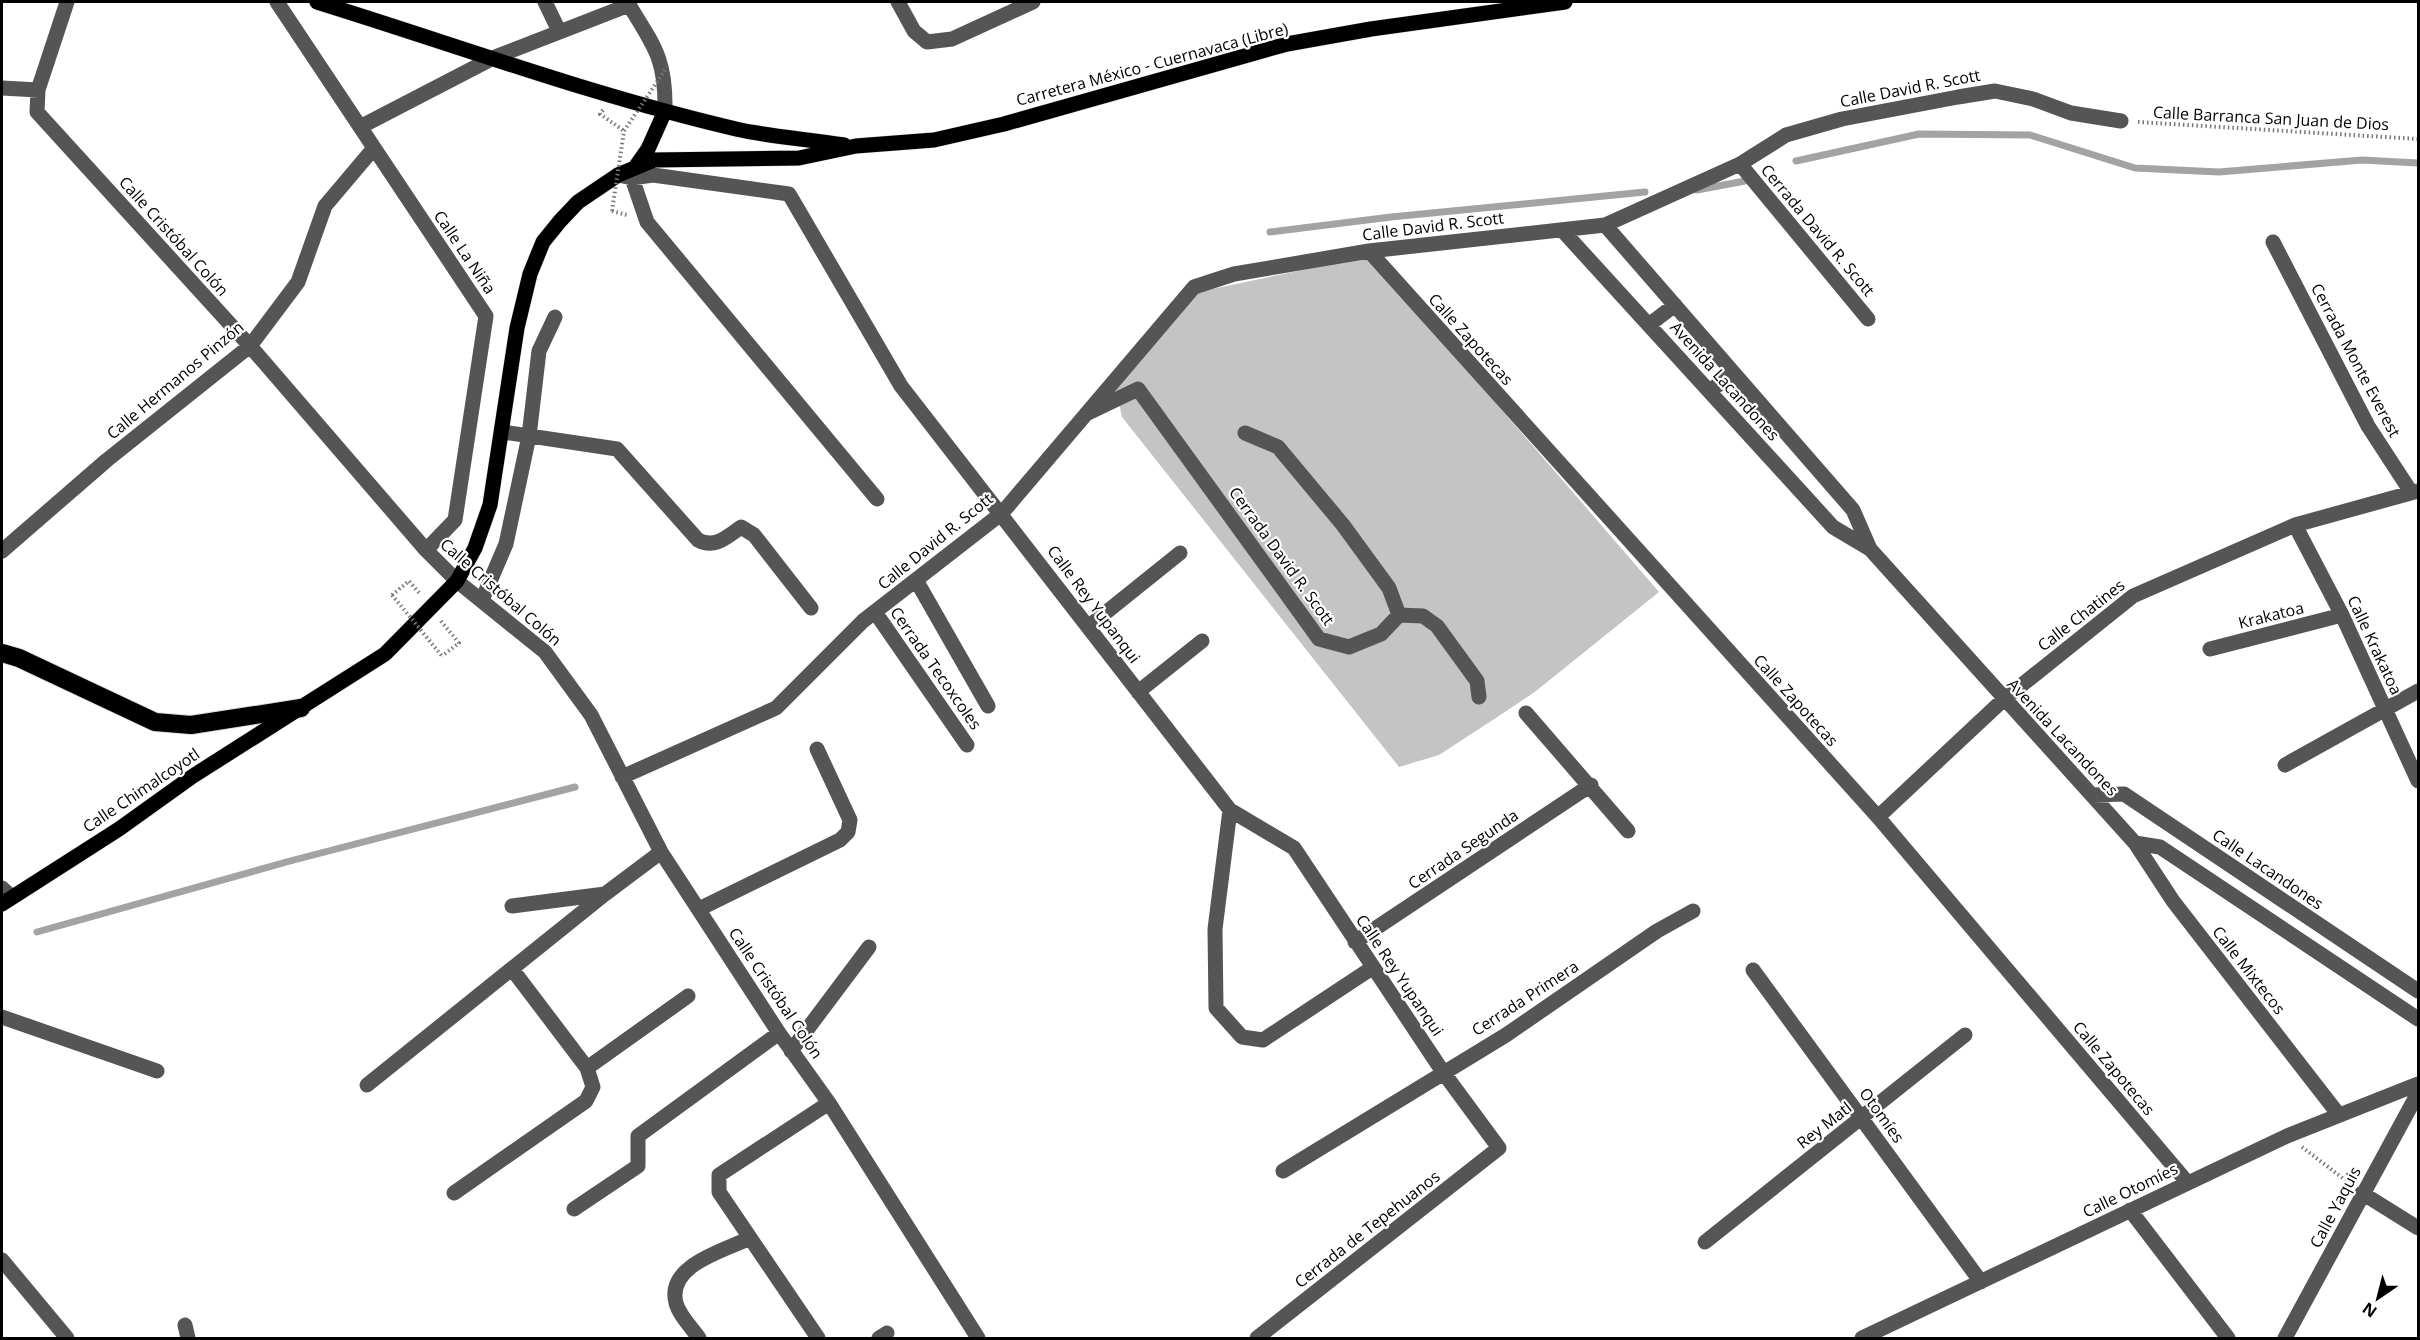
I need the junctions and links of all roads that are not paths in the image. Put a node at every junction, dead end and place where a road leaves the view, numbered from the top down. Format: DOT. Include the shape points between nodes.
graph roads {
  1 [pos="67,2"];
  2 [pos="278,2"];
  3 [pos="317,2"];
  4 [pos="545,2"];
  5 [pos="898,2"];
  6 [pos="1033,2"];
  7 [pos="1565,2"];
  8 [pos="630,3"];
  9 [pos="559,31"];
  10 [pos="495,57"];
  11 [pos="2,88"];
  12 [pos="38,90"];
  13 [pos="665,111"];
  14 [pos="2121,121"];
  15 [pos="360,127"];
  16 [pos="856,146"];
  17 [pos="374,148"];
  18 [pos="1740,164"];
  19 [pos="629,173"];
  20 [pos="1605,225"];
  21 [pos="1562,230"];
  22 [pos="2274,242"];
  23 [pos="1369,251"];
  24 [pos="1675,305"];
  25 [pos="555,317"];
  26 [pos="1868,319"];
  27 [pos="1650,324"];
  28 [pos="249,346"];
  29 [pos="1733,373"];
  30 [pos="1710,391"];
  31 [pos="1083,416"];
  32 [pos="503,432"];
  33 [pos="1245,433"];
  34 [pos="529,436"];
  35 [pos="1805,456"];
  36 [pos="1784,473"];
  37 [pos="2415,492"];
  38 [pos="877,499"];
  39 [pos="1002,513"];
  40 [pos="2295,525"];
  41 [pos="1869,549"];
  42 [pos="426,550"];
  43 [pos="2,551"];
  44 [pos="1180,553"];
  45 [pos="916,580"];
  46 [pos="458,581"];
  47 [pos="482,600"];
  48 [pos="811,608"];
  49 [pos="1399,615"];
  50 [pos="2342,615"];
  51 [pos="869,616"];
  52 [pos="1089,626"];
  53 [pos="1202,641"];
  54 [pos="2210,649"];
  55 [pos="2,653"];
  56 [pos="2418,691"];
  57 [pos="1138,692"];
  58 [pos="1479,697"];
  59 [pos="2003,700"];
  60 [pos="988,705"];
  61 [pos="301,708"];
  62 [pos="2386,711"];
  63 [pos="1526,713"];
  64 [pos="967,745"];
  65 [pos="817,749"];
  66 [pos="2285,765"];
  67 [pos="622,777"];
  68 [pos="2418,781"];
  69 [pos="1591,785"];
  70 [pos="2093,795"];
  71 [pos="1230,810"];
  72 [pos="1878,817"];
  73 [pos="1628,831"];
  74 [pos="2135,843"];
  75 [pos="661,852"];
  76 [pos="605,894"];
  77 [pos="5,896"];
  78 [pos="512,906"];
  79 [pos="699,909"];
  80 [pos="1693,911"];
  81 [pos="1355,942"];
  82 [pos="869,947"];
  83 [pos="1372,968"];
  84 [pos="512,969"];
  85 [pos="1753,970"];
  86 [pos="2418,991"];
  87 [pos="688,996"];
  88 [pos="2,1017"];
  89 [pos="2418,1019"];
  90 [pos="779,1033"];
  91 [pos="1965,1035"];
  92 [pos="791,1051"];
  93 [pos="587,1068"];
  94 [pos="157,1071"];
  95 [pos="1443,1072"];
  96 [pos="2418,1084"];
  97 [pos="367,1085"];
  98 [pos="2418,1093"];
  99 [pos="829,1104"];
  100 [pos="2339,1115"];
  101 [pos="1862,1118"];
  102 [pos="1499,1148"];
  103 [pos="1283,1171"];
  104 [pos="2187,1182"];
  105 [pos="454,1193"];
  106 [pos="2362,1193"];
  107 [pos="574,1209"];
  108 [pos="2130,1209"];
  109 [pos="2418,1228"];
  110 [pos="750,1238"];
  111 [pos="1705,1242"];
  112 [pos="2,1260"];
  113 [pos="1982,1282"];
  114 [pos="67,1338"];
  115 [pos="699,1338"];
  116 [pos="818,1338"];
  117 [pos="978,1338"];
  118 [pos="1257,1338"];
  119 [pos="1862,1338"];
  120 [pos="2228,1338"];
  121 [pos="2285,1338"];
  1 -- 12 [label="street"];
  2 -- 15 [label="street, Calle La Niña"];
  3 -- 10 [label="main road, Carretera México - Cuernavaca (Libre)"];
  4 -- 9 [label="street"];
  5 -- 6 [label="street" via="914,31 927,42 952,39"];
  7 -- 16 [label="main road, Carretera México - Cuernavaca (Libre)" via="1287,44 954,136"];
  8 -- 9 [label="street"];
  8 -- 13 [label="street" via="656,50 666,79"];
  9 -- 10 [label="street"];
  10 -- 13 [label="main road, Carretera México - Cuernavaca (Libre)" via="595,92"];
  10 -- 15 [label="street"];
  11 -- 12 [label="street"];
  12 -- 28 [label="street, Calle Cristóbal Colón" via="36,112"];
  13 -- 16 [label="main road, Carretera México - Cuernavaca (Libre)" via="738,130"];
  13 -- 19 [label="main road" via="648,149"];
  14 -- 18 [label="street, Calle David R. Scott" via="1995,91 1842,119 1786,135"];
  15 -- 17 [label="street, Calle La Niña"];
  16 -- 19 [label="main road, Carretera México - Cuernavaca (Libre)" via="799,158 654,160"];
  17 -- 28 [label="street, Calle Hermanos Pinzón" via="325,206 298,282"];
  17 -- 42 [label="street, Calle La Niña" via="486,316 455,520"];
  18 -- 20 [label="street, Calle David R. Scott"];
  18 -- 26 [label="street, Cerrada David R. Scott"];
  19 -- 32 [label="main road, Carretera México - Cuernavaca (Libre)" via="578,202 543,242 516,328"];
  19 -- 38 [label="street" via="647,222"];
  19 -- 39 [label="street, Calle Rey Yupanqui" via="789,194 901,386"];
  20 -- 21 [label="street, Calle David R. Scott"];
  20 -- 24 [label="street, Avenida Lacandones"];
  21 -- 23 [label="street, Calle David R. Scott"];
  21 -- 27 [label="street, Avenida Lacandones"];
  22 -- 37 [label="street, Cerrada Monte Everest" via="2368,426"];
  23 -- 31 [label="street, Calle David R. Scott" via="1234,274 1194,287"];
  23 -- 72 [label="street, Calle Zapotecas"];
  24 -- 27 [label="street"];
  24 -- 29 [label="street, Avenida Lacandones"];
  25 -- 34 [label="street" via="539,351"];
  27 -- 30 [label="street, Avenida Lacandones"];
  28 -- 42 [label="street, Calle Cristóbal Colón"];
  28 -- 43 [label="street, Calle Hermanos Pinzón"];
  29 -- 30 [label="street"];
  29 -- 35 [label="street, Avenida Lacandones"];
  30 -- 36 [label="street, Avenida Lacandones"];
  31 -- 39 [label="street, Calle David R. Scott"];
  31 -- 49 [label="street, Cerrada David R. Scott" via="1138,389 1319,639 1349,647 1381,634"];
  32 -- 34 [label="street"];
  32 -- 46 [label="main road, Carretera México - Cuernavaca (Libre)" via="490,505"];
  33 -- 49 [label="street" via="1278,447 1382,579"];
  34 -- 47 [label="street" via="506,544"];
  34 -- 48 [label="street" via="616,449 706,545 717,544 741,527 754,534"];
  35 -- 36 [label="street"];
  35 -- 41 [label="street, Avenida Lacandones" via="1852,510"];
  36 -- 41 [label="street, Avenida Lacandones" via="1833,527"];
  37 -- 40 [label="street, Calle Chatines"];
  39 -- 45 [label="street, Calle David R. Scott"];
  39 -- 52 [label="street, Calle Rey Yupanqui"];
  40 -- 50 [label="street, Calle Krakatoa"];
  40 -- 59 [label="street, Calle Chatines" via="2133,596"];
  41 -- 59 [label="street, Avenida Lacandones"];
  42 -- 46 [label="street, Calle Cristóbal Colón"];
  44 -- 52 [label="street"];
  45 -- 51 [label="street, Calle David R. Scott"];
  45 -- 60 [label="street"];
  46 -- 47 [label="street, Calle Cristóbal Colón"];
  46 -- 61 [label="main road, Carretera México - Cuernavaca (Libre)" via="385,654"];
  47 -- 67 [label="street, Calle Cristóbal Colón" via="545,652 591,715"];
  49 -- 58 [label="street" via="1423,616 1437,626 1476,681"];
  50 -- 54 [label="street, Krakatoa"];
  50 -- 62 [label="street, Calle Krakatoa"];
  51 -- 64 [label="street, Cerrada Tecoxcoles"];
  51 -- 67 [label="street, Calle David R. Scott" via="776,708"];
  52 -- 57 [label="street, Calle Rey Yupanqui"];
  53 -- 57 [label="street"];
  55 -- 61 [label="highway" via="155,722 191,725"];
  56 -- 62 [label="street"];
  57 -- 71 [label="street, Calle Rey Yupanqui"];
  59 -- 70 [label="street, Avenida Lacandones"];
  59 -- 72 [label="street, Calle Chatines"];
  61 -- 77 [label="main road, Calle Chimalcoyotl" via="193,776 119,829"];
  62 -- 66 [label="street"];
  62 -- 68 [label="street, Calle Krakatoa"];
  63 -- 69 [label="street"];
  65 -- 79 [label="street" via="850,820 848,832 840,840"];
  67 -- 75 [label="street, Calle Cristóbal Colón"];
  69 -- 73 [label="street"];
  69 -- 81 [label="street, Cerrada Segunda"];
  70 -- 74 [label="street, Avenida Lacandones"];
  70 -- 86 [label="street, Calle Lacandones" via="2124,794"];
  71 -- 81 [label="street, Calle Rey Yupanqui" via="1294,848"];
  71 -- 83 [label="street" via="1215,929 1216,1008 1242,1037 1263,1040"];
  72 -- 104 [label="street, Calle Zapotecas"];
  74 -- 89 [label="street" via="2160,847"];
  74 -- 100 [label="street, Calle Mixtecos" via="2174,902"];
  75 -- 76 [label="street"];
  75 -- 79 [label="street, Calle Cristóbal Colón"];
  76 -- 78 [label="street"];
  76 -- 84 [label="street"];
  79 -- 90 [label="street, Calle Cristóbal Colón"];
  80 -- 95 [label="street, Cerrada Primera" via="1506,1035"];
  81 -- 83 [label="street, Calle Rey Yupanqui"];
  82 -- 92 [label="street"];
  83 -- 95 [label="street, Calle Rey Yupanqui"];
  84 -- 93 [label="street"];
  84 -- 97 [label="street"];
  85 -- 101 [label="street, Otomíes"];
  87 -- 93 [label="street"];
  88 -- 94 [label="street"];
  90 -- 92 [label="street, Calle Cristóbal Colón"];
  90 -- 107 [label="street" via="639,1136 638,1166"];
  91 -- 101 [label="street, Rey Matl"];
  92 -- 99 [label="street, Calle Cristóbal Colón"];
  93 -- 105 [label="street" via="593,1087 586,1101"];
  95 -- 102 [label="street, Calle Rey Yupanqui"];
  95 -- 103 [label="street, Cerrada Primera"];
  96 -- 100 [label="street, Calle Otomíes"];
  98 -- 106 [label="street, Calle Yaquis"];
  99 -- 110 [label="street" via="719,1174 719,1192"];
  99 -- 117 [label="street, Calle Cristóbal Colón"];
  100 -- 104 [label="street, Calle Otomíes"];
  101 -- 111 [label="street, Rey Matl"];
  101 -- 113 [label="street, Otomíes"];
  102 -- 118 [label="street, Cerrada de Tepehuanos"];
  104 -- 108 [label="street, Calle Otomíes"];
  106 -- 109 [label="street"];
  106 -- 121 [label="street, Calle Yaquis"];
  108 -- 113 [label="street, Calle Otomíes"];
  108 -- 120 [label="street"];
  110 -- 115 [label="street" via="685,1270 675,1284 676,1304"];
  110 -- 116 [label="street"];
  112 -- 114 [label="street"];
  113 -- 119 [label="street, Calle Otomíes"];
}
